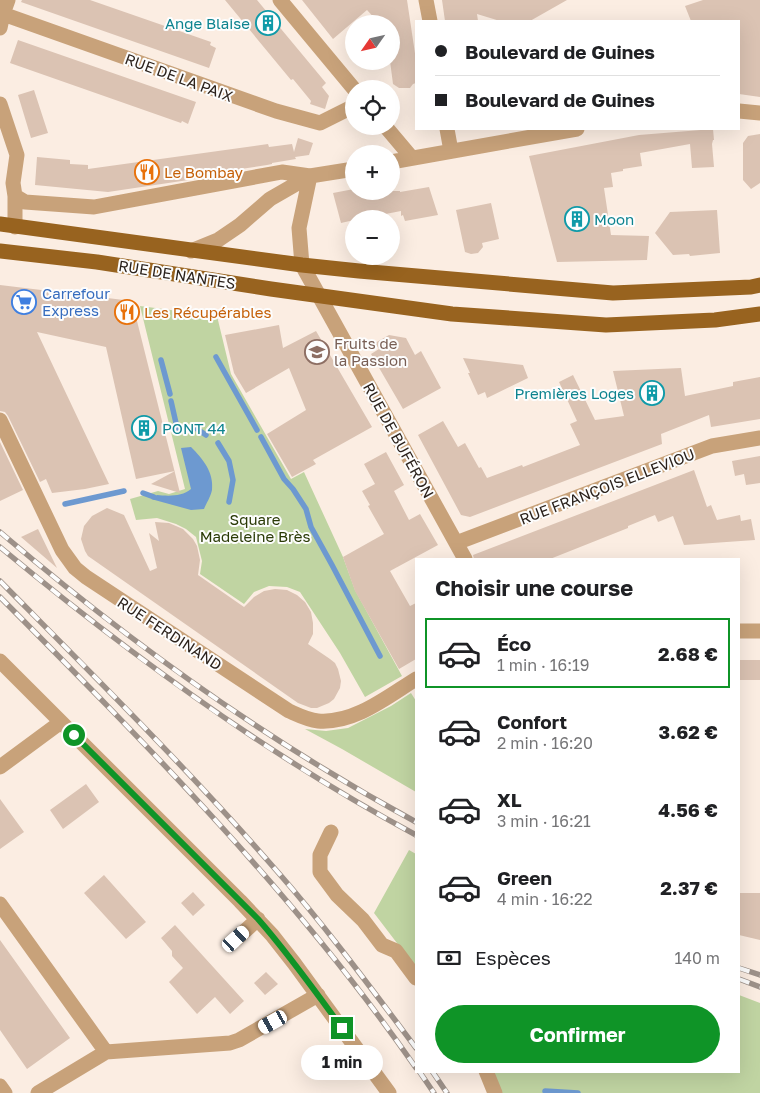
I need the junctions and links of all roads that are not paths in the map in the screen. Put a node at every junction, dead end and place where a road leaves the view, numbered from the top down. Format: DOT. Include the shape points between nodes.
graph roads {
  1 [pos="280,0"];
  2 [pos="426,0"];
  3 [pos="4,14"];
  4 [pos="430,20"];
  5 [pos="347,80"];
  6 [pos="0,104"];
  7 [pos="345,110"];
  8 [pos="740,111"];
  9 [pos="760,113"];
  10 [pos="447,130"];
  11 [pos="571,130"];
  12 [pos="393,135"];
  13 [pos="451,151"];
  14 [pos="412,158"];
  15 [pos="400,160"];
  16 [pos="345,170"];
  17 [pos="310,176"];
  18 [pos="15,196"];
  19 [pos="7,226"];
  20 [pos="191,250"];
  21 [pos="0,251"];
  22 [pos="302,264"];
  23 [pos="760,285"];
  24 [pos="319,295"];
  25 [pos="760,314"];
  26 [pos="0,420"];
  27 [pos="760,438"];
  28 [pos="456,544"];
  29 [pos="464,558"];
  30 [pos="740,631"];
  31 [pos="760,631"];
  32 [pos="0,661"];
  33 [pos="415,681"];
  34 [pos="61,722"];
  35 [pos="0,767"];
  36 [pos="331,832"];
  37 [pos="0,904"];
  38 [pos="258,919"];
  39 [pos="236,939"];
  40 [pos="415,977"];
  41 [pos="318,996"];
  42 [pos="106,1052"];
  43 [pos="487,1073"];
  44 [pos="0,1086"];
  45 [pos="5,1093"];
  46 [pos="38,1093"];
  47 [pos="389,1093"];
  48 [pos="495,1093"];
  1 -- 5 [label="street"];
  2 -- 4 [label="street"];
  3 -- 7 [label="street, RUE DE LA PAIX" via="276,111 320,123"];
  6 -- 18 [label="street" via="17,155"];
  8 -- 9 [label="street"];
  10 -- 13 [label="street"];
  11 -- 13 [label="street"];
  12 -- 14 [label="street"];
  13 -- 14 [label="street"];
  14 -- 15 [label="street"];
  16 -- 17 [label="street, RUE DE NANTES"];
  17 -- 18 [label="street, RUE DE NANTES" via="282,172 94,206 25,202"];
  17 -- 20 [label="street, RUE DE NANTES" via="270,198 218,240"];
  17 -- 22 [label="street" via="299,228"];
  18 -- 19 [label="street"];
  19 -- 20 [label="main road, RUE DE NANTES"];
  20 -- 22 [label="main road, RUE DE NANTES"];
  21 -- 24 [label="main road, RUE DE NANTES"];
  22 -- 23 [label="main road, RUE DE NANTES" via="613,294"];
  22 -- 24 [label="street"];
  24 -- 25 [label="main road, RUE DE NANTES" via="452,314 606,325 715,320"];
  24 -- 28 [label="street, RUE DE BUFÉRON"];
  26 -- 33 [label="street, RUE FERDINAND" via="62,550 75,568 289,711 316,721 344,719"];
  27 -- 28 [label="street, RUE FRANÇOIS ELLEVIOU" via="712,446"];
  28 -- 29 [label="street, RUE DE BUFÉRON"];
  30 -- 31 [label="street"];
  32 -- 34 [label="street"];
  34 -- 35 [label="street"];
  34 -- 38 [label="street"];
  36 -- 40 [label="street" via="320,855 320,872 382,945 396,951"];
  37 -- 42 [label="street"];
  38 -- 39 [label="street"];
  38 -- 41 [label="street"];
  41 -- 42 [label="street" via="230,1043"];
  41 -- 47 [label="street"];
  42 -- 46 [label="street"];
  43 -- 48 [label="street"];
  44 -- 45 [label="street"];
}
